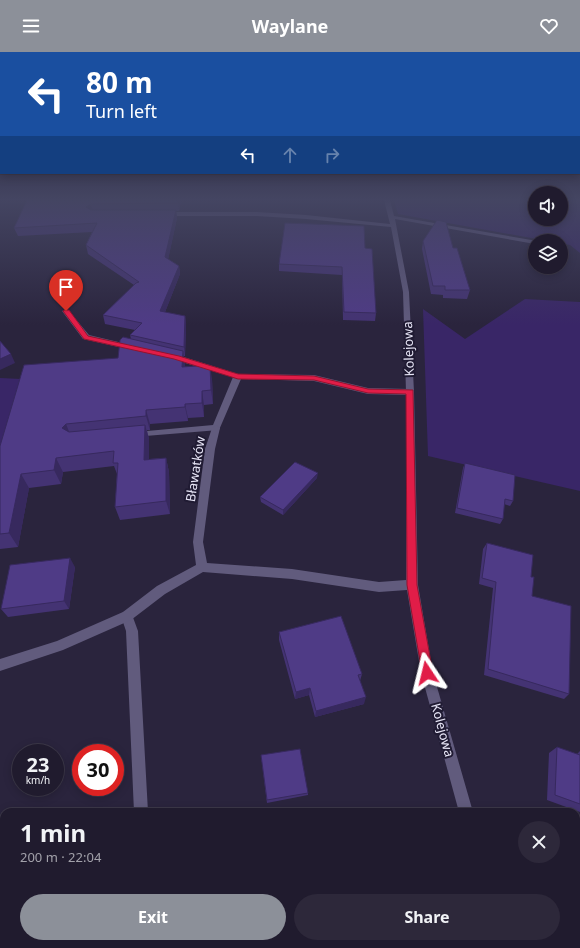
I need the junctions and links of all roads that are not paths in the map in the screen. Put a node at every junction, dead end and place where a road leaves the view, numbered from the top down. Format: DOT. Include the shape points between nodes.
graph roads {
  1 [pos="397,242"];
  2 [pos="66,311"];
  3 [pos="139,349"];
  4 [pos="161,354"];
  5 [pos="238,376"];
  6 [pos="410,392"];
  7 [pos="216,428"];
  8 [pos="128,436"];
  9 [pos="202,567"];
  10 [pos="412,585"];
  11 [pos="127,616"];
  12 [pos="0,665"];
  13 [pos="141,808"];
  14 [pos="465,808"];
  1 -- 6 [label="street, Kolejowa" via="406,292"];
  2 -- 3 [label="street" via="86,337"];
  4 -- 5 [label="street"];
  5 -- 6 [label="street" via="314,378 368,391"];
  5 -- 7 [label="street, Bławatków"];
  6 -- 10 [label="street, Kolejowa"];
  7 -- 8 [label="street"];
  7 -- 9 [label="street, Bławatków" via="210,449 198,542"];
  9 -- 10 [label="street" via="292,574 379,587"];
  9 -- 11 [label="street" via="161,590"];
  10 -- 14 [label="street, Kolejowa" via="427,673"];
  11 -- 12 [label="street" via="59,646"];
  11 -- 13 [label="street" via="132,631"];
}
